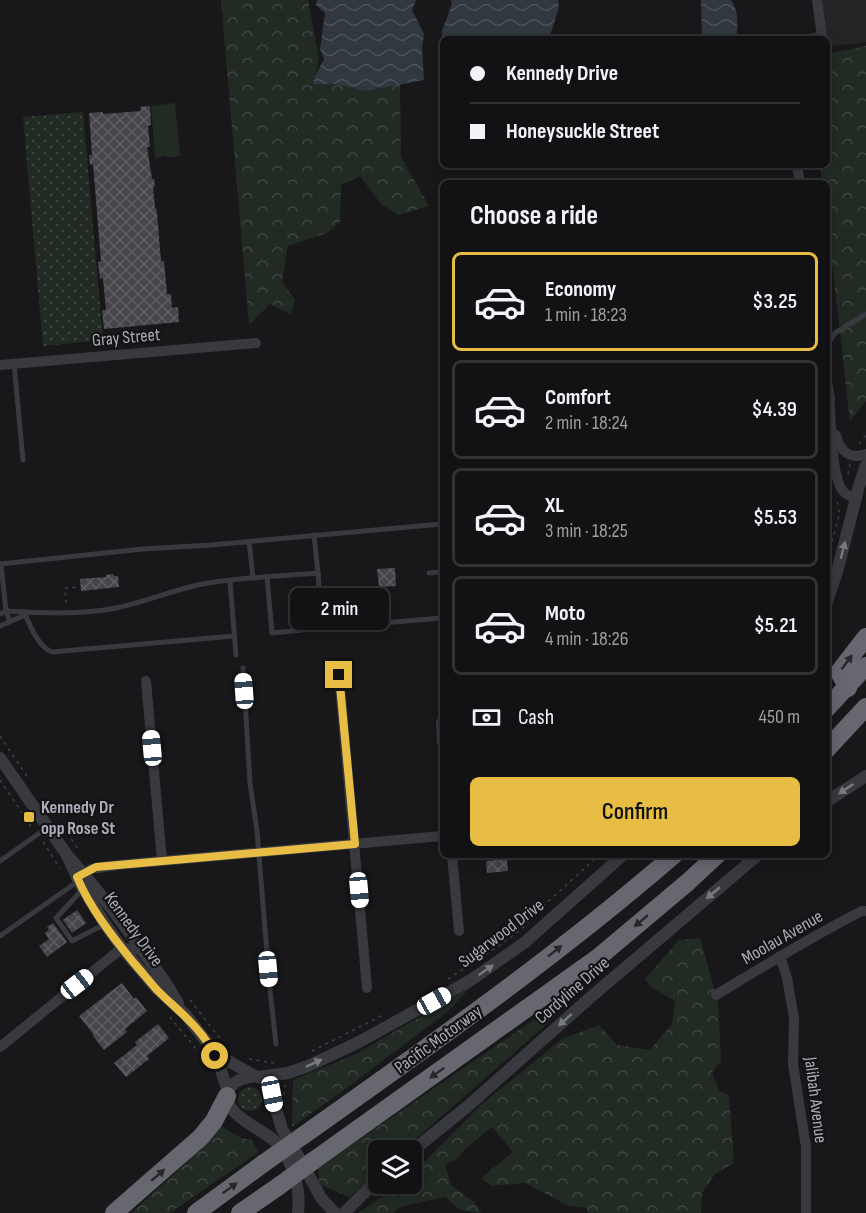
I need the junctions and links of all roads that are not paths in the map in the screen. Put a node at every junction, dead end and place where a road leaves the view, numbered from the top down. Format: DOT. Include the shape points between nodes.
graph roads {
  1 [pos="817,0"];
  2 [pos="822,36"];
  3 [pos="866,314"];
  4 [pos="830,341"];
  5 [pos="256,343"];
  6 [pos="14,363"];
  7 [pos="0,365"];
  8 [pos="830,400"];
  9 [pos="830,406"];
  10 [pos="866,454"];
  11 [pos="23,460"];
  12 [pos="866,465"];
  13 [pos="861,494"];
  14 [pos="440,524"];
  15 [pos="314,536"];
  16 [pos="249,541"];
  17 [pos="1,564"];
  18 [pos="440,572"];
  19 [pos="318,573"];
  20 [pos="429,573"];
  21 [pos="267,577"];
  22 [pos="253,578"];
  23 [pos="230,581"];
  24 [pos="830,592"];
  25 [pos="3,613"];
  26 [pos="25,614"];
  27 [pos="440,618"];
  28 [pos="10,622"];
  29 [pos="0,626"];
  30 [pos="322,628"];
  31 [pos="234,636"];
  32 [pos="866,637"];
  33 [pos="236,655"];
  34 [pos="866,666"];
  35 [pos="243,668"];
  36 [pos="339,675"];
  37 [pos="146,681"];
  38 [pos="848,688"];
  39 [pos="830,705"];
  40 [pos="866,707"];
  41 [pos="866,728"];
  42 [pos="830,746"];
  43 [pos="0,758"];
  44 [pos="866,776"];
  45 [pos="830,799"];
  46 [pos="43,831"];
  47 [pos="440,836"];
  48 [pos="355,844"];
  49 [pos="258,853"];
  50 [pos="452,858"];
  51 [pos="620,858"];
  52 [pos="670,858"];
  53 [pos="714,858"];
  54 [pos="754,858"];
  55 [pos="0,861"];
  56 [pos="162,861"];
  57 [pos="79,881"];
  58 [pos="866,910"];
  59 [pos="120,921"];
  60 [pos="105,924"];
  61 [pos="459,931"];
  62 [pos="0,936"];
  63 [pos="122,948"];
  64 [pos="142,950"];
  65 [pos="780,956"];
  66 [pos="367,988"];
  67 [pos="716,995"];
  68 [pos="184,1014"];
  69 [pos="276,1044"];
  70 [pos="209,1045"];
  71 [pos="0,1047"];
  72 [pos="256,1076"];
  73 [pos="228,1094"];
  74 [pos="422,1143"];
  75 [pos="368,1189"];
  76 [pos="114,1213"];
  77 [pos="196,1213"];
  78 [pos="240,1213"];
  79 [pos="298,1213"];
  80 [pos="335,1213"];
  81 [pos="344,1213"];
  82 [pos="806,1213"];
  1 -- 2 [label="street"];
  3 -- 4 [label="lane" via="835,333"];
  5 -- 6 [label="street, Gray Street"];
  6 -- 7 [label="street, Gray Street"];
  6 -- 11 [label="lane"];
  8 -- 10 [label="street" via="841,448 853,456"];
  9 -- 13 [label="street" via="838,480 847,495"];
  12 -- 13 [label="street"];
  24 -- 13 [label="street, one-way"];
  14 -- 15 [label="lane"];
  15 -- 16 [label="lane"];
  15 -- 19 [label="lane"];
  16 -- 17 [label="lane"];
  16 -- 22 [label="lane"];
  17 -- 25 [label="lane"];
  18 -- 20 [label="lane"];
  19 -- 21 [label="lane"];
  19 -- 30 [label="lane"];
  21 -- 22 [label="lane"];
  21 -- 30 [label="lane" via="272,633"];
  22 -- 23 [label="lane"];
  23 -- 26 [label="lane" via="115,608"];
  23 -- 31 [label="lane"];
  25 -- 26 [label="lane"];
  25 -- 28 [label="lane"];
  26 -- 28 [label="lane"];
  26 -- 31 [label="lane" via="43,646 52,652"];
  27 -- 30 [label="lane"];
  28 -- 29 [label="lane"];
  31 -- 33 [label="lane"];
  38 -- 32 [label="highway, one-way" via="839,672"];
  34 -- 38 [label="highway"];
  35 -- 49 [label="lane"];
  36 -- 48 [label="street"];
  37 -- 56 [label="street"];
  38 -- 39 [label="highway"];
  40 -- 42 [label="highway"];
  41 -- 42 [label="highway"];
  43 -- 46 [label="street, Kennedy Drive"];
  44 -- 45 [label="street, one-way"];
  46 -- 55 [label="lane"];
  46 -- 57 [label="street, Kennedy Drive" via="73,853"];
  47 -- 48 [label="street"];
  48 -- 49 [label="street"];
  48 -- 66 [label="street"];
  49 -- 56 [label="street"];
  49 -- 69 [label="lane"];
  50 -- 61 [label="street"];
  72 -- 51 [label="street, Sugarwood Drive, one-way" via="288,1073 308,1066 471,981 524,943"];
  77 -- 52 [label="highway, Pacific Motorway, one-way, bridge" via="509,987"];
  53 -- 78 [label="highway, Pacific Motorway, one-way, bridge" via="600,956"];
  54 -- 74 [label="street, Cordyline Drive, one-way"];
  56 -- 57 [label="street" via="96,867"];
  57 -- 59 [label="street, Kennedy Drive"];
  57 -- 60 [label="street, Kennedy Drive"];
  57 -- 60 [label="lane" via="56,918 72,941"];
  57 -- 62 [label="lane"];
  58 -- 65 [label="street, Moolau Avenue"];
  59 -- 63 [label="street"];
  59 -- 64 [label="street, Kennedy Drive"];
  60 -- 63 [label="street, Kennedy Drive"];
  63 -- 64 [label="street"];
  63 -- 68 [label="street, Kennedy Drive" via="157,990"];
  63 -- 71 [label="street"];
  64 -- 68 [label="street, Kennedy Drive"];
  65 -- 67 [label="street, Moolau Avenue"];
  65 -- 82 [label="street, Jalibah Avenue" via="794,1018 793,1064 806,1148"];
  68 -- 70 [label="street, Kennedy Drive"];
  70 -- 72 [label="street, Kennedy Drive"];
  70 -- 73 [label="street, Kennedy Drive"];
  72 -- 73 [label="street" via="233,1084"];
  72 -- 80 [label="street" via="269,1085 287,1139 321,1198"];
  76 -- 73 [label="highway, one-way" via="201,1137"];
  73 -- 79 [label="street, Kennedy Drive" via="233,1112 266,1134 287,1160 299,1195"];
  75 -- 81 [label="street"];
}
